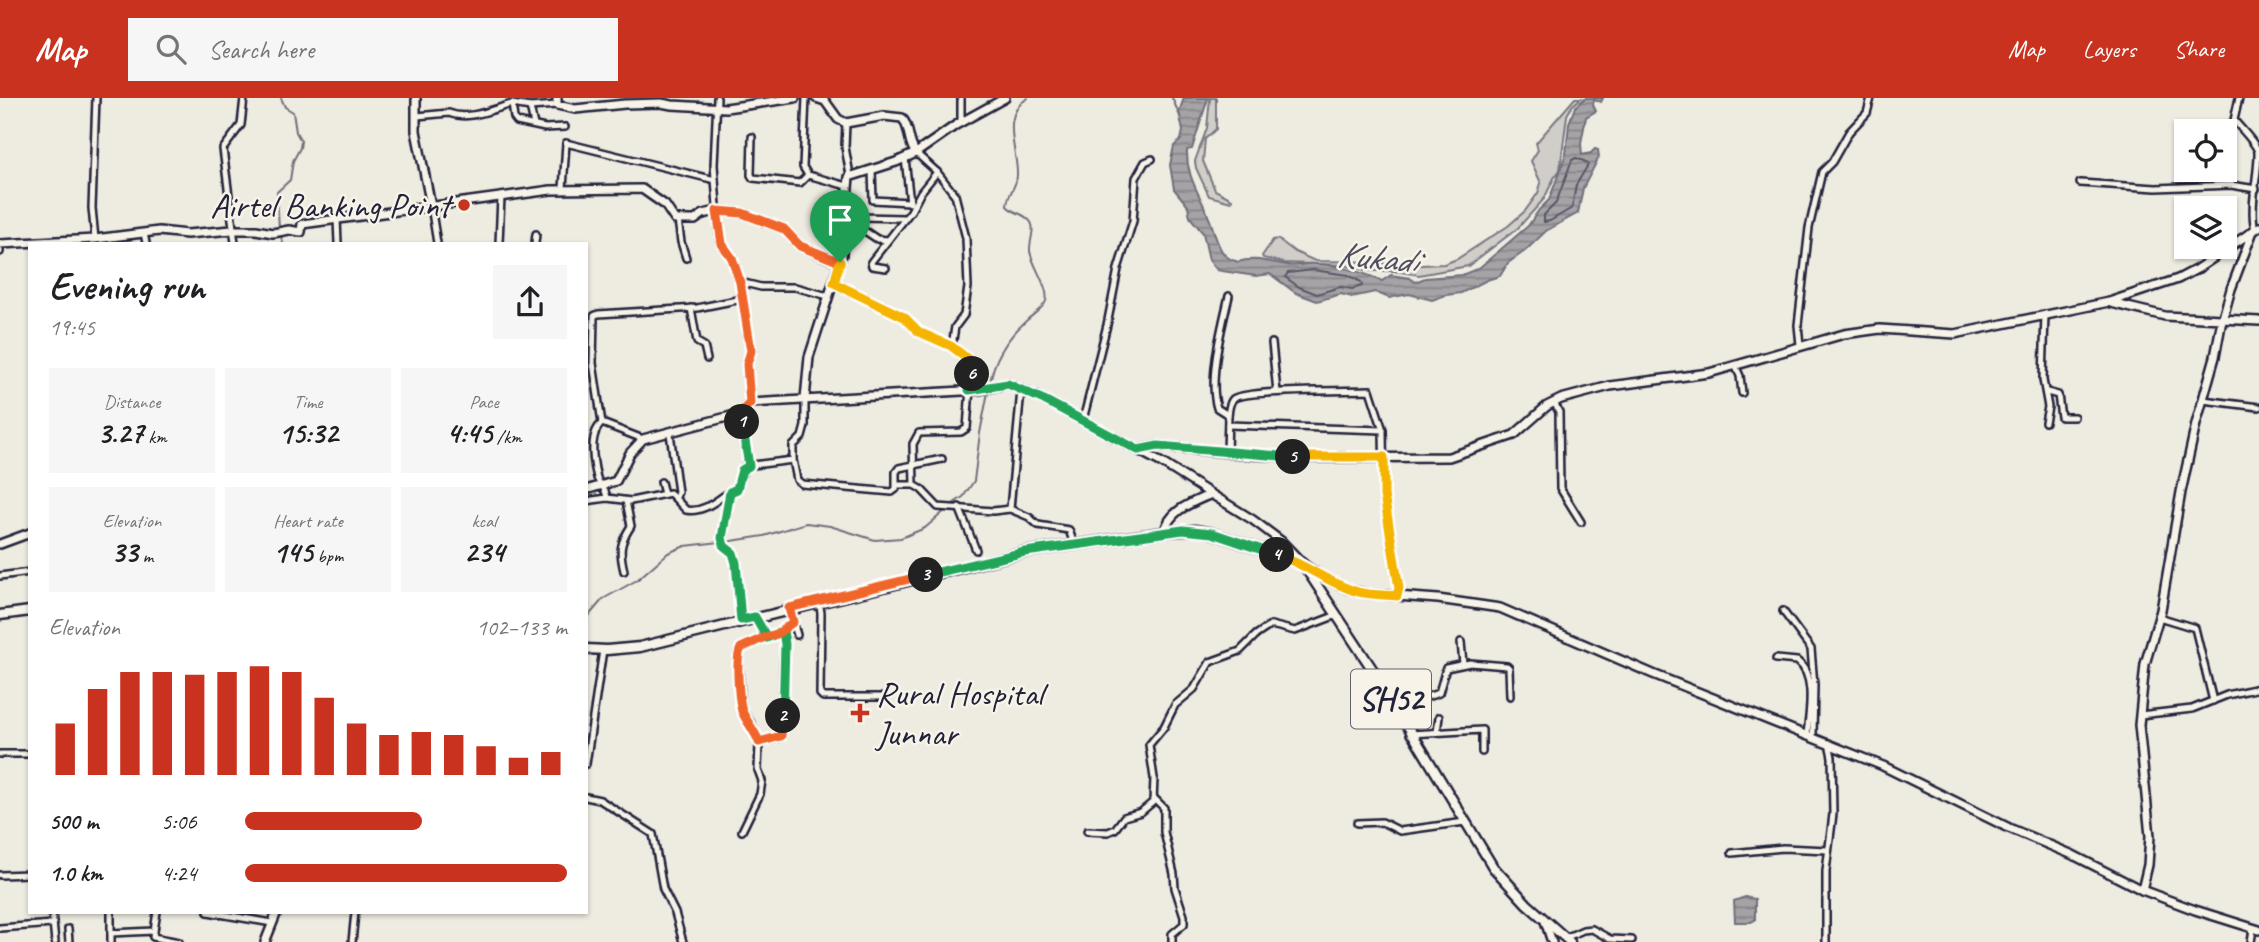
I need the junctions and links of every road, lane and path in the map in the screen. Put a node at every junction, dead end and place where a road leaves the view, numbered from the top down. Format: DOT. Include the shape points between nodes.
graph roads {
  1 [pos="96,98"];
  2 [pos="244,98"];
  3 [pos="416,98"];
  4 [pos="717,98"];
  5 [pos="793,98"];
  6 [pos="806,98"];
  7 [pos="816,98"];
  8 [pos="961,98"];
  9 [pos="1005,98"];
  10 [pos="1871,98"];
  11 [pos="2239,98"];
  12 [pos="557,101"];
  13 [pos="625,101"];
  14 [pos="512,104"];
  15 [pos="530,107"];
  16 [pos="717,107"];
  17 [pos="417,116"];
  18 [pos="961,122"];
  19 [pos="846,123"];
  20 [pos="534,125"];
  21 [pos="565,127"];
  22 [pos="752,137"];
  23 [pos="916,153"];
  24 [pos="905,158"];
  25 [pos="1152,159"];
  26 [pos="872,170"];
  27 [pos="937,172"];
  28 [pos="808,175"];
  29 [pos="850,175"];
  30 [pos="715,180"];
  31 [pos="2080,183"];
  32 [pos="847,186"];
  33 [pos="563,189"];
  34 [pos="2256,189"];
  35 [pos="501,197"];
  36 [pos="910,202"];
  37 [pos="431,206"];
  38 [pos="717,211"];
  39 [pos="845,211"];
  40 [pos="911,211"];
  41 [pos="904,218"];
  42 [pos="337,219"];
  43 [pos="678,220"];
  44 [pos="2256,229"];
  45 [pos="232,230"];
  46 [pos="845,231"];
  47 [pos="144,233"];
  48 [pos="187,234"];
  49 [pos="536,234"];
  50 [pos="95,239"];
  51 [pos="888,240"];
  52 [pos="43,242"];
  53 [pos="146,242"];
  54 [pos="188,242"];
  55 [pos="234,242"];
  56 [pos="338,242"];
  57 [pos="437,242"];
  58 [pos="499,242"];
  59 [pos="535,242"];
  60 [pos="28,243"];
  61 [pos="0,244"];
  62 [pos="686,258"];
  63 [pos="840,262"];
  64 [pos="886,268"];
  65 [pos="740,282"];
  66 [pos="834,283"];
  67 [pos="828,296"];
  68 [pos="1229,296"];
  69 [pos="742,299"];
  70 [pos="2109,302"];
  71 [pos="691,308"];
  72 [pos="2045,314"];
  73 [pos="2222,320"];
  74 [pos="589,321"];
  75 [pos="2259,321"];
  76 [pos="1272,343"];
  77 [pos="1800,345"];
  78 [pos="951,346"];
  79 [pos="707,359"];
  80 [pos="1735,365"];
  81 [pos="969,390"];
  82 [pos="1021,390"];
  83 [pos="588,391"];
  84 [pos="596,391"];
  85 [pos="1276,392"];
  86 [pos="2047,392"];
  87 [pos="1742,393"];
  88 [pos="805,399"];
  89 [pos="2203,400"];
  90 [pos="1554,402"];
  91 [pos="750,403"];
  92 [pos="2259,407"];
  93 [pos="740,413"];
  94 [pos="1228,415"];
  95 [pos="2074,417"];
  96 [pos="1083,420"];
  97 [pos="2045,422"];
  98 [pos="602,423"];
  99 [pos="1228,425"];
  100 [pos="1383,430"];
  101 [pos="670,433"];
  102 [pos="643,439"];
  103 [pos="1138,450"];
  104 [pos="1227,453"];
  105 [pos="1384,457"];
  106 [pos="942,459"];
  107 [pos="793,460"];
  108 [pos="912,464"];
  109 [pos="749,466"];
  110 [pos="661,482"];
  111 [pos="603,485"];
  112 [pos="897,485"];
  113 [pos="914,485"];
  114 [pos="588,489"];
  115 [pos="730,492"];
  116 [pos="664,494"];
  117 [pos="1211,494"];
  118 [pos="676,497"];
  119 [pos="607,498"];
  120 [pos="588,501"];
  121 [pos="626,501"];
  122 [pos="959,507"];
  123 [pos="1010,509"];
  124 [pos="1581,522"];
  125 [pos="1165,531"];
  126 [pos="28,534"];
  127 [pos="0,544"];
  128 [pos="1074,544"];
  129 [pos="976,550"];
  130 [pos="1304,564"];
  131 [pos="624,571"];
  132 [pos="28,572"];
  133 [pos="0,576"];
  134 [pos="1397,596"];
  135 [pos="819,601"];
  136 [pos="789,608"];
  137 [pos="28,611"];
  138 [pos="1783,611"];
  139 [pos="0,615"];
  140 [pos="1337,615"];
  141 [pos="755,617"];
  142 [pos="2159,617"];
  143 [pos="741,620"];
  144 [pos="793,622"];
  145 [pos="783,631"];
  146 [pos="797,635"];
  147 [pos="765,637"];
  148 [pos="1461,642"];
  149 [pos="588,649"];
  150 [pos="603,650"];
  151 [pos="1776,659"];
  152 [pos="1463,664"];
  153 [pos="2259,688"];
  154 [pos="1510,696"];
  155 [pos="884,697"];
  156 [pos="2213,701"];
  157 [pos="1395,708"];
  158 [pos="2140,715"];
  159 [pos="1439,717"];
  160 [pos="1437,732"];
  161 [pos="1410,734"];
  162 [pos="1810,736"];
  163 [pos="759,742"];
  164 [pos="1829,743"];
  165 [pos="588,751"];
  166 [pos="1482,752"];
  167 [pos="0,754"];
  168 [pos="28,754"];
  169 [pos="588,797"];
  170 [pos="1154,799"];
  171 [pos="1465,822"];
  172 [pos="1357,823"];
  173 [pos="742,831"];
  174 [pos="1087,831"];
  175 [pos="1828,850"];
  176 [pos="1732,853"];
  177 [pos="28,874"];
  178 [pos="0,875"];
  179 [pos="2142,890"];
  180 [pos="52,914"];
  181 [pos="111,914"];
  182 [pos="157,914"];
  183 [pos="220,914"];
  184 [pos="276,914"];
  185 [pos="355,914"];
  186 [pos="1545,921"];
  187 [pos="272,923"];
  188 [pos="53,924"];
  189 [pos="0,928"];
  190 [pos="68,929"];
  191 [pos="2256,929"];
  192 [pos="111,933"];
  193 [pos="153,937"];
  194 [pos="1568,940"];
  195 [pos="1632,940"];
  196 [pos="55,942"];
  197 [pos="69,942"];
  198 [pos="111,942"];
  199 [pos="179,942"];
  200 [pos="265,942"];
  201 [pos="352,942"];
  202 [pos="683,942"];
  203 [pos="1172,942"];
  204 [pos="1552,942"];
  205 [pos="1826,942"];
  206 [pos="2251,942"];
  1 -- 50 [label="street"];
  2 -- 45 [label="street" via="241,125 223,149"];
  3 -- 17 [label="street"];
  4 -- 16 [label="street"];
  5 -- 16 [label="street"];
  6 -- 28 [label="street" via="803,167"];
  7 -- 19 [label="street"];
  8 -- 18 [label="street"];
  9 -- 18 [label="street"];
  10 -- 77 [label="street" via="1867,113 1822,172 1809,228 1798,325"];
  11 -- 34 [label="street" via="2234,120 2257,150"];
  12 -- 13 [label="street" via="575,109"];
  12 -- 15 [label="street"];
  13 -- 16 [label="street"];
  14 -- 15 [label="street"];
  14 -- 17 [label="street" via="478,114"];
  14 -- 20 [label="street" via="515,121"];
  15 -- 20 [label="street"];
  16 -- 30 [label="street"];
  17 -- 37 [label="street"];
  18 -- 23 [label="street"];
  19 -- 23 [label="street" via="884,116 902,118"];
  19 -- 29 [label="street"];
  20 -- 21 [label="street"];
  22 -- 28 [label="street" via="753,178 792,184"];
  23 -- 24 [label="street"];
  23 -- 27 [label="street"];
  24 -- 26 [label="street"];
  24 -- 36 [label="street"];
  25 -- 96 [label="street" via="1136,178 1133,221"];
  26 -- 29 [label="street"];
  26 -- 36 [label="street" via="873,200"];
  27 -- 40 [label="street"];
  27 -- 78 [label="street" via="955,195 968,259 964,314"];
  28 -- 32 [label="street"];
  29 -- 32 [label="street"];
  30 -- 33 [label="street" via="566,144"];
  30 -- 38 [label="street"];
  31 -- 34 [label="street"];
  32 -- 39 [label="street"];
  33 -- 35 [label="street"];
  33 -- 43 [label="street" via="642,190"];
  34 -- 44 [label="street"];
  35 -- 37 [label="street"];
  35 -- 58 [label="street"];
  36 -- 40 [label="street"];
  37 -- 42 [label="street"];
  37 -- 57 [label="street"];
  38 -- 43 [label="street" via="695,220"];
  38 -- 63 [label="street" via="742,213 784,229 800,246"];
  38 -- 65 [label="street" via="722,244"];
  39 -- 41 [label="street" via="861,217"];
  39 -- 46 [label="street"];
  40 -- 41 [label="street"];
  41 -- 51 [label="street"];
  42 -- 45 [label="street" via="302,223 298,233"];
  42 -- 56 [label="street"];
  43 -- 62 [label="street"];
  44 -- 70 [label="street" via="2178,279"];
  44 -- 73 [label="street"];
  45 -- 48 [label="street"];
  45 -- 55 [label="street"];
  46 -- 51 [label="street" via="865,231"];
  46 -- 63 [label="street"];
  47 -- 48 [label="street"];
  47 -- 50 [label="street"];
  47 -- 53 [label="street"];
  48 -- 54 [label="street"];
  49 -- 59 [label="street"];
  50 -- 52 [label="street"];
  51 -- 64 [label="street" via="871,265"];
  60 -- 61 [label="street"];
  63 -- 66 [label="street"];
  65 -- 67 [label="street" via="795,287"];
  65 -- 69 [label="street"];
  66 -- 67 [label="street"];
  66 -- 78 [label="street"];
  67 -- 88 [label="street" via="809,357"];
  68 -- 94 [label="street" via="1220,331 1214,396 1217,408"];
  69 -- 71 [label="street"];
  69 -- 91 [label="street" via="751,351 747,364"];
  70 -- 72 [label="street"];
  70 -- 73 [label="street" via="2165,316"];
  71 -- 74 [label="street" via="598,314"];
  71 -- 79 [label="street" via="697,342 704,346"];
  72 -- 77 [label="street" via="1955,334 1880,329"];
  72 -- 86 [label="street" via="2043,380"];
  73 -- 75 [label="street"];
  73 -- 89 [label="street"];
  74 -- 84 [label="street"];
  76 -- 85 [label="street"];
  77 -- 80 [label="street"];
  78 -- 81 [label="street" via="972,362"];
  80 -- 87 [label="street"];
  80 -- 90 [label="street" via="1610,386"];
  81 -- 82 [label="street" via="1008,384"];
  81 -- 88 [label="street"];
  81 -- 108 [label="street" via="967,428 919,433"];
  82 -- 96 [label="street"];
  82 -- 123 [label="street"];
  83 -- 84 [label="street"];
  84 -- 98 [label="street"];
  85 -- 94 [label="street" via="1238,397"];
  85 -- 100 [label="street" via="1370,390"];
  86 -- 95 [label="street" via="2057,395 2061,417"];
  86 -- 97 [label="street"];
  88 -- 91 [label="street"];
  88 -- 107 [label="street" via="805,426 802,438 793,446"];
  89 -- 92 [label="street"];
  89 -- 142 [label="street"];
  90 -- 105 [label="street" via="1514,435 1449,457"];
  90 -- 124 [label="street" via="1559,412 1560,488"];
  91 -- 93 [label="street"];
  93 -- 101 [label="street"];
  93 -- 109 [label="street"];
  94 -- 99 [label="street"];
  96 -- 103 [label="street"];
  98 -- 102 [label="street"];
  98 -- 111 [label="street" via="594,435 593,449 597,477"];
  99 -- 100 [label="street"];
  99 -- 104 [label="street"];
  100 -- 105 [label="street"];
  101 -- 102 [label="street"];
  101 -- 118 [label="street"];
  102 -- 111 [label="street" via="616,481"];
  103 -- 104 [label="street" via="1158,446"];
  103 -- 117 [label="street"];
  104 -- 105 [label="street"];
  105 -- 134 [label="street" via="1384,495"];
  106 -- 108 [label="street"];
  107 -- 109 [label="street"];
  107 -- 112 [label="street" via="802,484 892,492"];
  108 -- 112 [label="street" via="897,469"];
  108 -- 113 [label="street"];
  109 -- 115 [label="street" via="742,470 737,489"];
  110 -- 116 [label="street"];
  111 -- 114 [label="street"];
  111 -- 119 [label="street"];
  112 -- 113 [label="street"];
  113 -- 122 [label="street" via="934,505"];
  115 -- 118 [label="street" via="697,511 687,510"];
  115 -- 143 [label="street" via="722,541 736,563"];
  116 -- 118 [label="street"];
  116 -- 121 [label="street"];
  117 -- 125 [label="street" via="1178,511"];
  117 -- 130 [label="street" via="1281,541"];
  119 -- 120 [label="street"];
  119 -- 121 [label="street"];
  121 -- 131 [label="street" via="631,526 621,547"];
  122 -- 123 [label="street"];
  122 -- 129 [label="street"];
  123 -- 128 [label="street" via="1038,525 1069,530"];
  125 -- 128 [label="main road"];
  125 -- 130 [label="main road" via="1212,533"];
  126 -- 127 [label="street"];
  128 -- 135 [label="main road" via="1012,554"];
  130 -- 134 [label="street" via="1358,592"];
  130 -- 140 [label="main road, SH52"];
  132 -- 133 [label="street"];
  134 -- 162 [label="street" via="1500,608"];
  135 -- 136 [label="main road"];
  135 -- 155 [label="street" via="820,694"];
  136 -- 141 [label="main road"];
  136 -- 144 [label="street"];
  137 -- 139 [label="main road"];
  138 -- 162 [label="street" via="1811,649"];
  140 -- 157 [label="main road, SH52"];
  140 -- 170 [label="street" via="1295,631 1271,625 1240,651 1210,662 1149,746"];
  141 -- 143 [label="main road"];
  141 -- 147 [label="street"];
  142 -- 156 [label="street" via="2195,628"];
  142 -- 158 [label="street" via="2145,664"];
  143 -- 150 [label="main road" via="640,646"];
  144 -- 145 [label="street"];
  144 -- 146 [label="street"];
  145 -- 147 [label="street"];
  145 -- 163 [label="street" via="782,733 779,738"];
  147 -- 163 [label="street" via="738,653 742,711"];
  148 -- 152 [label="street"];
  149 -- 150 [label="main road"];
  150 -- 165 [label="street"];
  151 -- 162 [label="street" via="1797,661 1806,672"];
  152 -- 154 [label="street" via="1510,668"];
  152 -- 157 [label="street" via="1446,668 1439,694"];
  153 -- 156 [label="street"];
  156 -- 158 [label="street"];
  157 -- 161 [label="main road, SH52"];
  158 -- 179 [label="street" via="2150,836"];
  159 -- 160 [label="street"];
  160 -- 161 [label="street"];
  160 -- 166 [label="street" via="1482,730"];
  161 -- 171 [label="main road, SH52"];
  162 -- 164 [label="street"];
  163 -- 173 [label="street" via="762,788"];
  164 -- 175 [label="street" via="1833,814"];
  164 -- 179 [label="street"];
  167 -- 168 [label="street"];
  169 -- 202 [label="street" via="600,800 653,834 663,889"];
  170 -- 174 [label="street" via="1147,809 1124,817 1115,829"];
  170 -- 203 [label="street" via="1164,808 1164,832 1184,916"];
  171 -- 172 [label="street" via="1400,831 1382,821"];
  171 -- 186 [label="main road, SH52" via="1493,867"];
  175 -- 176 [label="street"];
  175 -- 205 [label="street"];
  177 -- 178 [label="street"];
  179 -- 191 [label="street"];
  180 -- 188 [label="street"];
  181 -- 192 [label="street"];
  182 -- 193 [label="street"];
  183 -- 187 [label="street"];
  184 -- 187 [label="street"];
  185 -- 201 [label="street"];
  186 -- 194 [label="main road, SH52"];
  186 -- 204 [label="street"];
  187 -- 200 [label="street"];
  188 -- 189 [label="street"];
  188 -- 196 [label="street"];
  190 -- 197 [label="street"];
  191 -- 206 [label="street"];
  192 -- 193 [label="street"];
  192 -- 198 [label="street"];
  193 -- 199 [label="street"];
  194 -- 195 [label="street" via="1587,929 1610,939"];
}
